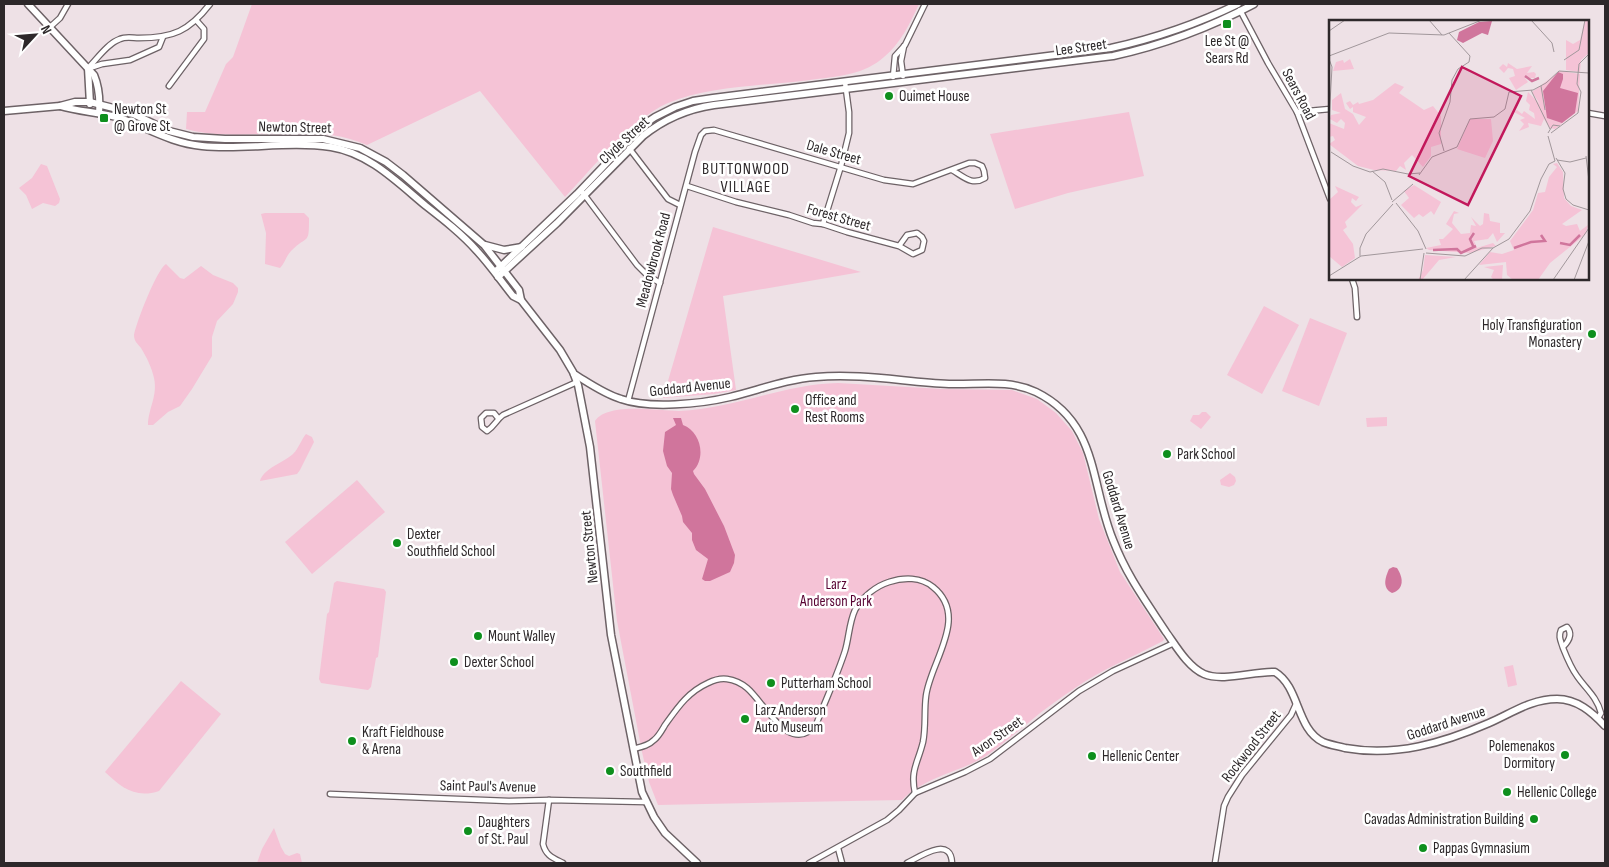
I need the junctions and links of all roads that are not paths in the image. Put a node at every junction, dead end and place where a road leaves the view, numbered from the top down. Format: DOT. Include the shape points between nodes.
graph roads {
  1 [pos="28,4"];
  2 [pos="68,4"];
  3 [pos="210,4"];
  4 [pos="925,4"];
  5 [pos="1254,4"];
  6 [pos="1238,6"];
  7 [pos="196,20"];
  8 [pos="49,28"];
  9 [pos="163,37"];
  10 [pos="905,45"];
  11 [pos="88,68"];
  12 [pos="903,78"];
  13 [pos="893,80"];
  14 [pos="845,85"];
  15 [pos="168,86"];
  16 [pos="90,102"];
  17 [pos="99,103"];
  18 [pos="60,106"];
  19 [pos="1329,109"];
  20 [pos="4,111"];
  21 [pos="90,111"];
  22 [pos="1297,112"];
  23 [pos="98,113"];
  24 [pos="1589,113"];
  25 [pos="1605,116"];
  26 [pos="709,130"];
  27 [pos="627,146"];
  28 [pos="841,166"];
  29 [pos="952,170"];
  30 [pos="686,186"];
  31 [pos="583,192"];
  32 [pos="1329,196"];
  33 [pos="680,205"];
  34 [pos="823,224"];
  35 [pos="484,244"];
  36 [pos="899,246"];
  37 [pos="523,247"];
  38 [pos="503,269"];
  39 [pos="497,275"];
  40 [pos="1352,280"];
  41 [pos="660,282"];
  42 [pos="521,300"];
  43 [pos="1358,317"];
  44 [pos="574,374"];
  45 [pos="577,382"];
  46 [pos="628,401"];
  47 [pos="498,418"];
  48 [pos="1174,642"];
  49 [pos="1563,648"];
  50 [pos="1297,702"];
  51 [pos="1598,718"];
  52 [pos="1605,726"];
  53 [pos="634,749"];
  54 [pos="915,793"];
  55 [pos="330,794"];
  56 [pos="549,800"];
  57 [pos="647,804"];
  58 [pos="838,848"];
  59 [pos="563,863"];
  60 [pos="697,863"];
  61 [pos="809,863"];
  62 [pos="842,863"];
  63 [pos="907,863"];
  64 [pos="952,863"];
  65 [pos="1215,863"];
  1 -- 8 [label="main road"];
  2 -- 8 [label="street"];
  3 -- 7 [label="street"];
  4 -- 10 [label="street"];
  5 -- 6 [label="main road, Lee Street"];
  6 -- 12 [label="main road, Lee Street" via="1183,28 1111,48"];
  6 -- 22 [label="street, Sears Road"];
  7 -- 9 [label="street" via="179,32"];
  7 -- 15 [label="street" via="204,29 204,39"];
  8 -- 11 [label="main road"];
  9 -- 11 [label="street" via="159,47 130,60"];
  9 -- 11 [label="street" via="121,38"];
  10 -- 12 [label="street" via="901,61"];
  10 -- 13 [label="street" via="895,56"];
  11 -- 16 [label="main road"];
  11 -- 17 [label="main road" via="97,82"];
  12 -- 13 [label="main road, Clyde Street"];
  13 -- 14 [label="main road, Clyde Street"];
  14 -- 27 [label="main road, Clyde Street" via="688,102 655,117 638,130"];
  14 -- 28 [label="street" via="850,126"];
  16 -- 17 [label="main road, Newton Street"];
  16 -- 18 [label="main road, Newton Street"];
  16 -- 21 [label="main road"];
  17 -- 23 [label="main road"];
  17 -- 35 [label="main road, Newton Street" via="193,138 323,139 360,148 394,168"];
  18 -- 20 [label="main road"];
  18 -- 21 [label="main road, Newton Street"];
  19 -- 22 [label="street"];
  21 -- 23 [label="main road, Newton Street"];
  22 -- 32 [label="street, Sears Road"];
  23 -- 39 [label="main road, Newton Street" via="171,140 191,144 321,146 351,152 398,182 466,240"];
  24 -- 25 [label="street"];
  26 -- 28 [label="street, Dale Street"];
  26 -- 30 [label="street, Meadowbrook Road" via="701,135"];
  27 -- 31 [label="main road, Clyde Street"];
  27 -- 33 [label="street" via="668,199"];
  28 -- 29 [label="street, Dale Street" via="905,184"];
  28 -- 34 [label="street"];
  29 -- 29 [label="street, Dale Street" via="975,163 982,166 984,178 970,182"];
  30 -- 33 [label="street, Meadowbrook Road"];
  30 -- 34 [label="street, Forest Street"];
  31 -- 37 [label="main road, Clyde Street"];
  31 -- 38 [label="main road, Clyde Street"];
  31 -- 41 [label="street" via="636,265"];
  33 -- 41 [label="street, Meadowbrook Road"];
  34 -- 36 [label="street, Forest Street"];
  35 -- 37 [label="main road" via="504,250"];
  35 -- 38 [label="main road, Newton Street"];
  36 -- 36 [label="street, Forest Street" via="906,235 917,233 924,241 922,250 913,254"];
  37 -- 38 [label="main road, Clyde Street"];
  38 -- 39 [label="main road, Clyde Street"];
  38 -- 42 [label="main road, Newton Street" via="519,290"];
  39 -- 42 [label="main road, Newton Street" via="513,296"];
  40 -- 43 [label="street"];
  41 -- 46 [label="street, Meadowbrook Road"];
  42 -- 44 [label="main road, Newton Street" via="560,350"];
  44 -- 45 [label="main road, Newton Street"];
  44 -- 46 [label="main road, Goddard Avenue" via="606,394"];
  45 -- 47 [label="street"];
  45 -- 53 [label="main road, Newton Street" via="590,447 611,635"];
  46 -- 48 [label="main road, Goddard Avenue" via="651,404 714,400 789,381 831,376 950,384 1006,384 1035,392 1068,416 1081,433 1118,554 1139,593"];
  47 -- 47 [label="street" via="495,427 487,431 482,427 481,418 486,413 494,413"];
  48 -- 50 [label="main road, Goddard Avenue" via="1190,663 1204,674 1219,677 1274,672 1282,676"];
  48 -- 54 [label="street, Avon Street" via="1079,691 990,759"];
  49 -- 51 [label="street" via="1574,671 1597,700 1601,712"];
  50 -- 51 [label="main road, Goddard Avenue" via="1307,725 1323,742 1360,750 1400,751 1423,746 1542,700 1574,703"];
  50 -- 65 [label="street, Rockwood Street" via="1291,715 1228,797"];
  51 -- 52 [label="main road, Goddard Avenue"];
  53 -- 54 [label="street" via="656,739 687,696 721,678 740,683 748,689 775,723 790,734 811,731 844,651 856,609 876,587 893,580 916,579 940,592 948,610 948,623 924,706 923,741 914,769"];
  53 -- 57 [label="main road, Newton Street"];
  54 -- 58 [label="street, Avon Street" via="887,820"];
  55 -- 56 [label="street, Saint Paul's Avenue"];
  56 -- 57 [label="street, Saint Paul's Avenue"];
  56 -- 59 [label="street" via="543,844 551,858"];
  57 -- 60 [label="main road, Newton Street" via="665,833"];
  58 -- 61 [label="street, Avon Street"];
  58 -- 62 [label="street"];
  63 -- 64 [label="street" via="938,848 949,853"];
}
